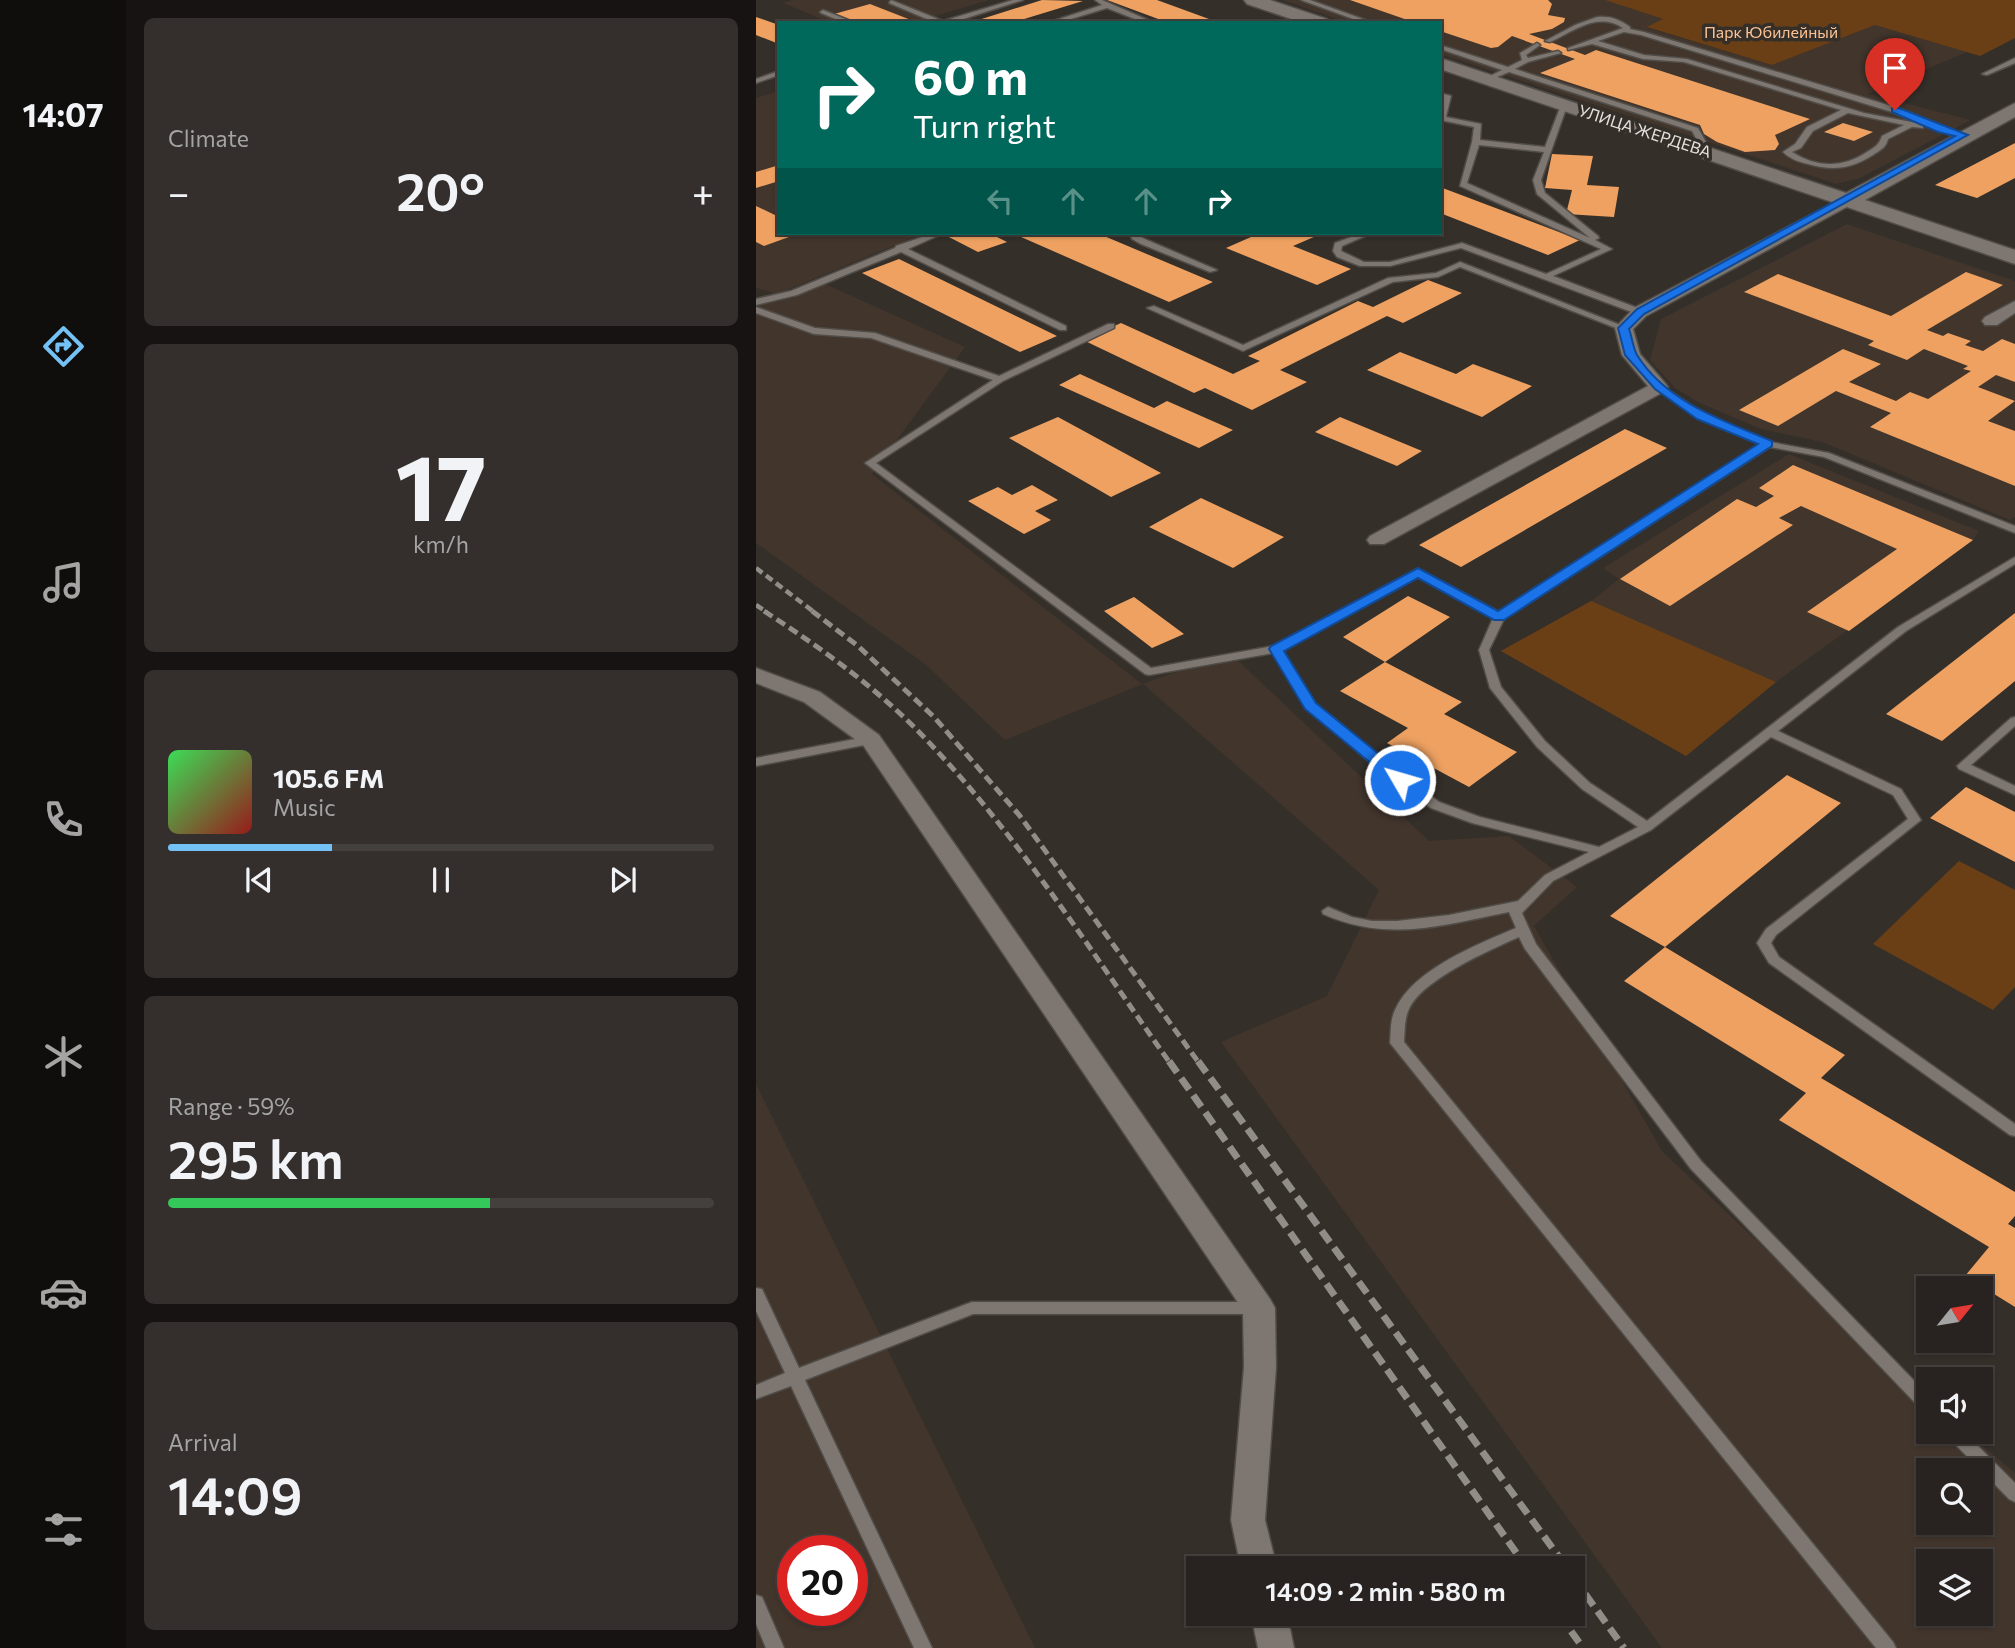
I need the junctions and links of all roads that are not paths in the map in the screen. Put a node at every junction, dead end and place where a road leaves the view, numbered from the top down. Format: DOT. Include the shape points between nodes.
graph roads {
  1 [pos="1020,0"];
  2 [pos="1098,0"];
  3 [pos="1253,0"];
  4 [pos="1304,0"];
  5 [pos="891,2"];
  6 [pos="1107,6"];
  7 [pos="823,12"];
  8 [pos="846,21"];
  9 [pos="938,21"];
  10 [pos="950,21"];
  11 [pos="1057,21"];
  12 [pos="1147,21"];
  13 [pos="1315,21"];
  14 [pos="1365,21"];
  15 [pos="1624,30"];
  16 [pos="1548,41"];
  17 [pos="1593,42"];
  18 [pos="1537,45"];
  19 [pos="1442,48"];
  20 [pos="1570,49"];
  21 [pos="1558,53"];
  22 [pos="2015,60"];
  23 [pos="1526,61"];
  24 [pos="1442,64"];
  25 [pos="1509,70"];
  26 [pos="777,73"];
  27 [pos="1985,74"];
  28 [pos="1488,79"];
  29 [pos="756,80"];
  30 [pos="1442,95"];
  31 [pos="1565,105"];
  32 [pos="2015,109"];
  33 [pos="1847,110"];
  34 [pos="1442,118"];
  35 [pos="1442,118"];
  36 [pos="1912,124"];
  37 [pos="1941,130"];
  38 [pos="1963,135"];
  39 [pos="1476,142"];
  40 [pos="1548,150"];
  41 [pos="1708,153"];
  42 [pos="1849,200"];
  43 [pos="935,235"];
  44 [pos="1135,235"];
  45 [pos="1363,235"];
  46 [pos="900,248"];
  47 [pos="1608,249"];
  48 [pos="2015,257"];
  49 [pos="1213,270"];
  50 [pos="1546,276"];
  51 [pos="794,293"];
  52 [pos="756,302"];
  53 [pos="2015,306"];
  54 [pos="1151,307"];
  55 [pos="756,310"];
  56 [pos="1640,312"];
  57 [pos="779,318"];
  58 [pos="1991,321"];
  59 [pos="1111,326"];
  60 [pos="1063,328"];
  61 [pos="1624,328"];
  62 [pos="999,379"];
  63 [pos="1659,387"];
  64 [pos="1768,444"];
  65 [pos="2015,530"];
  66 [pos="1377,540"];
  67 [pos="2015,560"];
  68 [pos="1499,617"];
  69 [pos="1276,649"];
  70 [pos="756,675"];
  71 [pos="2015,720"];
  72 [pos="1770,732"];
  73 [pos="871,740"];
  74 [pos="756,762"];
  75 [pos="2015,791"];
  76 [pos="1647,827"];
  77 [pos="1601,851"];
  78 [pos="1522,905"];
  79 [pos="1328,911"];
  80 [pos="1522,930"];
  81 [pos="2015,1131"];
  82 [pos="756,1294"];
  83 [pos="1259,1308"];
  84 [pos="794,1377"];
  85 [pos="756,1392"];
  86 [pos="1916,1393"];
  87 [pos="1966,1444"];
  88 [pos="2015,1494"];
  89 [pos="1256,1556"];
  90 [pos="756,1603"];
  91 [pos="1271,1626"];
  92 [pos="775,1648"];
  93 [pos="923,1648"];
  94 [pos="1276,1648"];
  95 [pos="1886,1648"];
  1 -- 10 [label="lane"];
  2 -- 6 [label="lane"];
  3 -- 13 [label="main road"];
  4 -- 14 [label="lane"];
  5 -- 9 [label="lane"];
  6 -- 11 [label="lane"];
  6 -- 12 [label="lane"];
  7 -- 8 [label="lane"];
  15 -- 16 [label="lane" via="1628,28 1623,24 1594,18"];
  15 -- 17 [label="lane"];
  15 -- 37 [label="lane" via="1895,110"];
  17 -- 20 [label="lane"];
  17 -- 33 [label="lane" via="1643,57 1685,60"];
  18 -- 23 [label="lane" via="1522,54"];
  19 -- 25 [label="lane"];
  21 -- 23 [label="lane"];
  22 -- 27 [label="lane"];
  23 -- 25 [label="lane"];
  24 -- 28 [label="main road, УЛИЦА ЖЕРДЕВА"];
  25 -- 28 [label="lane"];
  25 -- 41 [label="lane" via="1695,130"];
  26 -- 29 [label="lane"];
  28 -- 31 [label="main road, УЛИЦА ЖЕРДЕВА"];
  30 -- 34 [label="lane" via="1447,96"];
  31 -- 40 [label="lane"];
  31 -- 41 [label="main road, УЛИЦА ЖЕРДЕВА"];
  32 -- 38 [label="main road"];
  33 -- 36 [label="lane"];
  33 -- 36 [label="lane" via="1810,129 1798,146 1787,152 1819,165 1846,168"];
  35 -- 39 [label="lane" via="1478,126"];
  36 -- 37 [label="lane"];
  37 -- 38 [label="lane"];
  38 -- 42 [label="main road"];
  39 -- 40 [label="lane"];
  39 -- 47 [label="lane" via="1463,184"];
  40 -- 47 [label="lane" via="1536,180 1541,194"];
  41 -- 42 [label="main road, УЛИЦА ЖЕРДЕВА"];
  42 -- 48 [label="main road, УЛИЦА ЖЕРДЕВА"];
  42 -- 56 [label="street"];
  43 -- 46 [label="lane"];
  44 -- 49 [label="lane"];
  45 -- 50 [label="lane" via="1338,245 1336,251 1363,264 1390,264 1462,245"];
  46 -- 51 [label="lane"];
  46 -- 60 [label="lane"];
  47 -- 50 [label="lane"];
  50 -- 56 [label="lane"];
  51 -- 52 [label="lane"];
  51 -- 57 [label="lane"];
  53 -- 58 [label="street"];
  54 -- 61 [label="lane" via="1243,348 1391,280 1438,275 1460,264"];
  55 -- 57 [label="lane"];
  56 -- 61 [label="street"];
  57 -- 62 [label="lane" via="814,331 872,335"];
  59 -- 62 [label="lane"];
  61 -- 63 [label="street" via="1631,355"];
  62 -- 69 [label="lane" via="870,463 1149,672"];
  63 -- 64 [label="lane" via="1701,416"];
  63 -- 66 [label="street"];
  64 -- 65 [label="lane" via="1826,455"];
  64 -- 68 [label="lane"];
  67 -- 72 [label="lane" via="1902,629"];
  68 -- 69 [label="lane" via="1418,572"];
  68 -- 76 [label="lane" via="1484,650 1496,688 1541,744 1586,786"];
  69 -- 77 [label="lane" via="1311,706 1435,805 1476,820"];
  70 -- 73 [label="street" via="813,697"];
  71 -- 75 [label="lane" via="1963,766"];
  72 -- 76 [label="lane"];
  72 -- 81 [label="lane" via="1897,792 1915,820 1771,932 1764,943 1774,960"];
  73 -- 74 [label="lane"];
  73 -- 83 [label="street"];
  76 -- 77 [label="lane"];
  77 -- 78 [label="lane" via="1549,878"];
  78 -- 79 [label="lane" via="1387,927 1345,921"];
  78 -- 80 [label="lane" via="1515,912"];
  80 -- 86 [label="lane" via="1696,1165"];
  80 -- 95 [label="lane" via="1468,955 1423,985 1402,1008 1396,1043"];
  82 -- 84 [label="lane"];
  83 -- 84 [label="lane" via="972,1308"];
  83 -- 89 [label="street" via="1261,1367 1248,1520"];
  84 -- 85 [label="lane"];
  84 -- 93 [label="lane"];
  87 -- 88 [label="lane"];
  90 -- 92 [label="lane"];
  91 -- 94 [label="street"];
}
